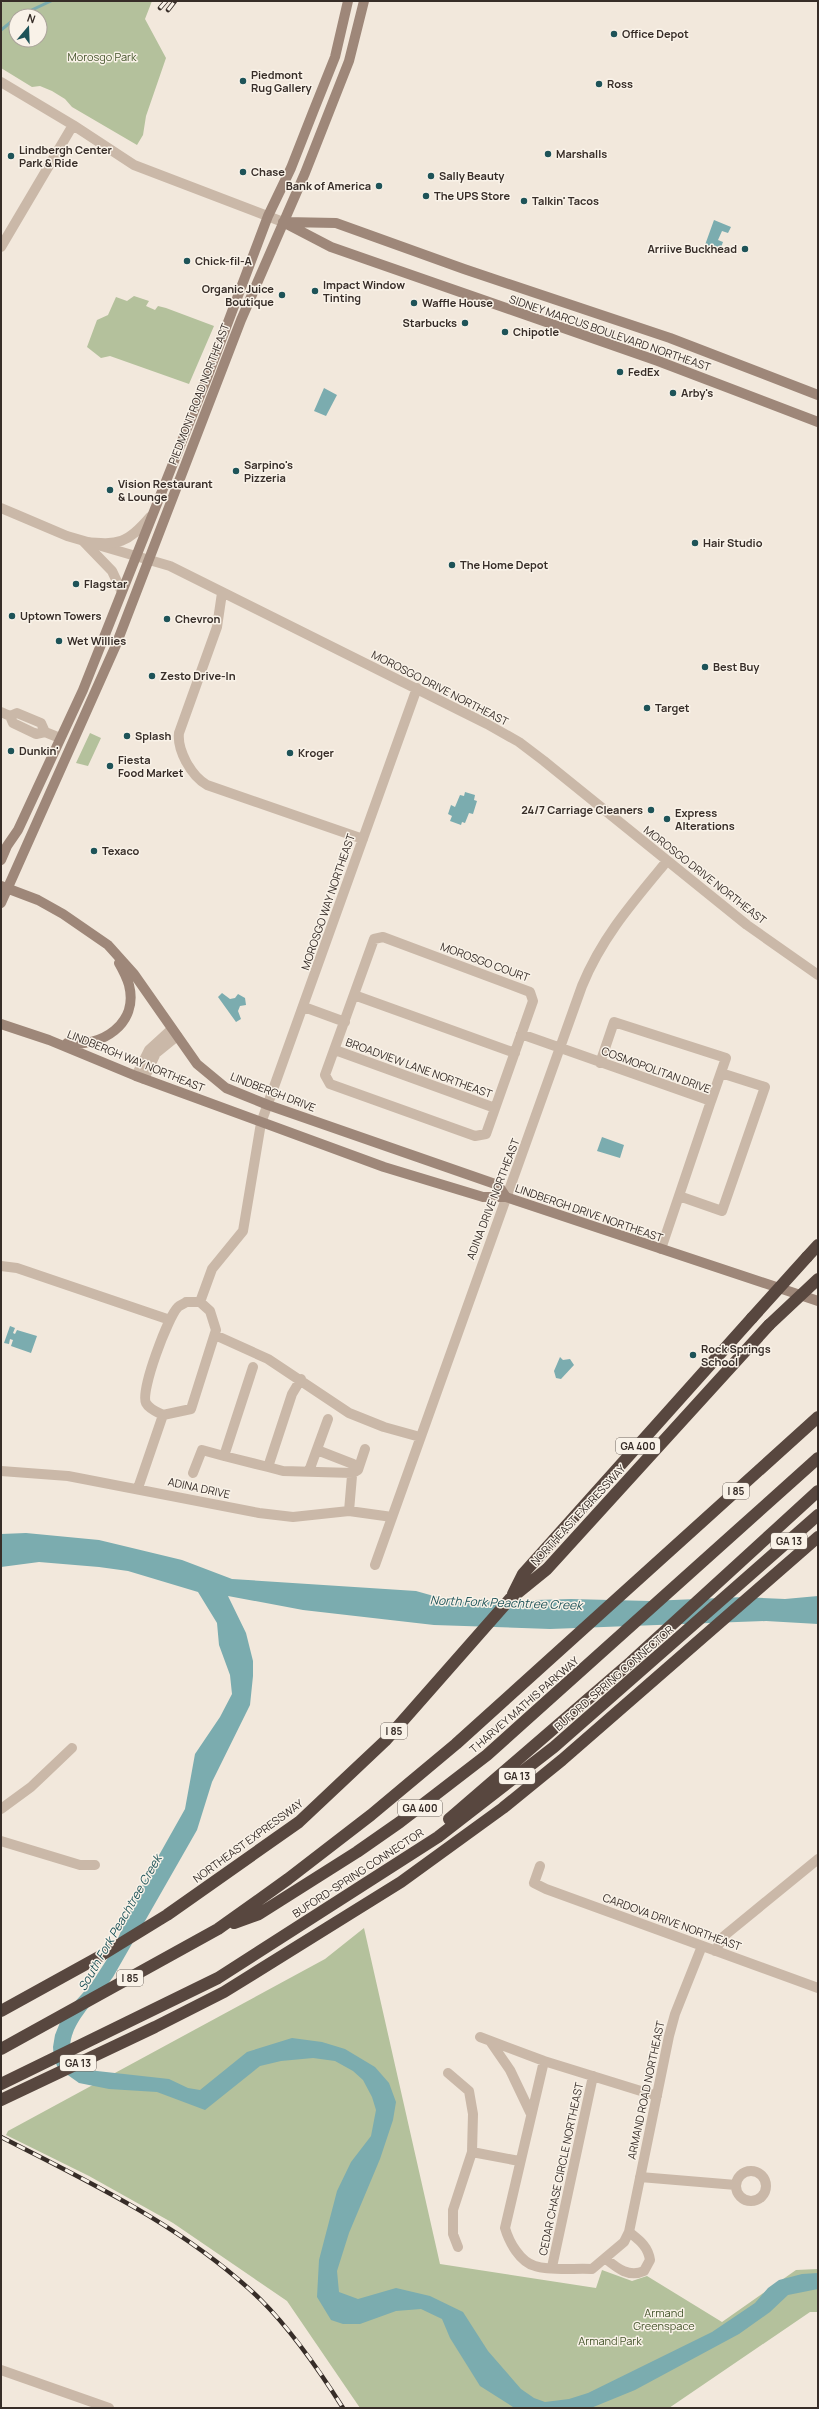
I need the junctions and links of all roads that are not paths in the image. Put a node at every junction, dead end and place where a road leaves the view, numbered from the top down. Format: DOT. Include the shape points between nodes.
graph roads {
  1 [pos="348,1"];
  2 [pos="364,1"];
  3 [pos="1,82"];
  4 [pos="73,125"];
  5 [pos="268,216"];
  6 [pos="283,222"];
  7 [pos="1,247"];
  8 [pos="818,395"];
  9 [pos="818,422"];
  10 [pos="1,508"];
  11 [pos="150,517"];
  12 [pos="84,542"];
  13 [pos="134,557"];
  14 [pos="147,561"];
  15 [pos="121,590"];
  16 [pos="222,593"];
  17 [pos="417,688"];
  18 [pos="5,714"];
  19 [pos="60,738"];
  20 [pos="363,839"];
  21 [pos="4,849"];
  22 [pos="1,860"];
  23 [pos="667,861"];
  24 [pos="4,887"];
  25 [pos="1,903"];
  26 [pos="108,945"];
  27 [pos="818,975"];
  28 [pos="354,995"];
  29 [pos="304,1007"];
  30 [pos="345,1022"];
  31 [pos="1,1024"];
  32 [pos="175,1032"];
  33 [pos="521,1034"];
  34 [pos="49,1040"];
  35 [pos="560,1048"];
  36 [pos="334,1050"];
  37 [pos="515,1053"];
  38 [pos="600,1062"];
  39 [pos="721,1073"];
  40 [pos="140,1078"];
  41 [pos="711,1101"];
  42 [pos="268,1105"];
  43 [pos="495,1108"];
  44 [pos="261,1122"];
  45 [pos="679,1196"];
  46 [pos="506,1197"];
  47 [pos="818,1245"];
  48 [pos="661,1249"];
  49 [pos="1,1266"];
  50 [pos="818,1279"];
  51 [pos="200,1302"];
  52 [pos="818,1302"];
  53 [pos="170,1320"];
  54 [pos="215,1335"];
  55 [pos="254,1367"];
  56 [pos="301,1379"];
  57 [pos="163,1415"];
  58 [pos="818,1417"];
  59 [pos="328,1418"];
  60 [pos="420,1437"];
  61 [pos="365,1449"];
  62 [pos="317,1450"];
  63 [pos="224,1456"];
  64 [pos="818,1458"];
  65 [pos="268,1467"];
  66 [pos="1,1471"];
  67 [pos="309,1471"];
  68 [pos="193,1473"];
  69 [pos="353,1473"];
  70 [pos="138,1488"];
  71 [pos="818,1491"];
  72 [pos="349,1511"];
  73 [pos="818,1515"];
  74 [pos="392,1517"];
  75 [pos="818,1538"];
  76 [pos="375,1564"];
  77 [pos="510,1599"];
  78 [pos="72,1748"];
  79 [pos="1,1810"];
  80 [pos="1,1842"];
  81 [pos="818,1859"];
  82 [pos="95,1865"];
  83 [pos="540,1866"];
  84 [pos="376,1879"];
  85 [pos="218,1929"];
  86 [pos="702,1946"];
  87 [pos="715,1951"];
  88 [pos="818,1988"];
  89 [pos="1,2011"];
  90 [pos="480,2037"];
  91 [pos="490,2041"];
  92 [pos="1,2048"];
  93 [pos="544,2061"];
  94 [pos="448,2073"];
  95 [pos="592,2076"];
  96 [pos="1,2084"];
  97 [pos="658,2096"];
  98 [pos="1,2100"];
  99 [pos="531,2114"];
  100 [pos="472,2152"];
  101 [pos="519,2162"];
  102 [pos="640,2177"];
  103 [pos="736,2185"];
  104 [pos="626,2237"];
  105 [pos="458,2247"];
  106 [pos="606,2259"];
  107 [pos="552,2267"];
  108 [pos="1,2370"];
  109 [pos="86,2404"];
  110 [pos="108,2408"];
  1 -- 5 [label="main road, PIEDMONT ROAD NORTHEAST" via="335,57 291,168"];
  2 -- 6 [label="main road, PIEDMONT ROAD NORTHEAST" via="349,61"];
  3 -- 4 [label="street, SIDNEY MARCUS BOULEVARD NORTHEAST"];
  4 -- 5 [label="street, SIDNEY MARCUS BOULEVARD NORTHEAST" via="134,165"];
  4 -- 7 [label="street"];
  5 -- 6 [label="street, SIDNEY MARCUS BOULEVARD NORTHEAST"];
  5 -- 11 [label="main road, PIEDMONT ROAD NORTHEAST" via="207,378"];
  6 -- 8 [label="main road, SIDNEY MARCUS BOULEVARD NORTHEAST" via="336,223 670,338"];
  6 -- 9 [label="main road, SIDNEY MARCUS BOULEVARD NORTHEAST" via="331,247 658,361"];
  6 -- 14 [label="main road, PIEDMONT ROAD NORTHEAST" via="241,320"];
  10 -- 12 [label="street, MOROSGO DRIVE NORTHEAST"];
  11 -- 12 [label="street" via="134,536 106,544"];
  11 -- 13 [label="main road, PIEDMONT ROAD NORTHEAST"];
  12 -- 13 [label="street, MOROSGO DRIVE NORTHEAST"];
  12 -- 15 [label="street" via="112,571"];
  13 -- 14 [label="street, MOROSGO DRIVE NORTHEAST"];
  13 -- 15 [label="main road, PIEDMONT ROAD NORTHEAST"];
  14 -- 16 [label="street, MOROSGO DRIVE NORTHEAST" via="170,566"];
  14 -- 24 [label="main road, PIEDMONT ROAD NORTHEAST" via="104,674"];
  15 -- 19 [label="main road, PIEDMONT ROAD NORTHEAST" via="83,690"];
  16 -- 17 [label="street, MOROSGO DRIVE NORTHEAST"];
  16 -- 20 [label="street" via="217,628 179,733 180,749 195,774 206,785"];
  17 -- 20 [label="street, MOROSGO WAY NORTHEAST"];
  17 -- 23 [label="street, MOROSGO DRIVE NORTHEAST" via="519,742"];
  18 -- 19 [label="street" via="18,713 41,724 45,732"];
  19 -- 21 [label="main road, PIEDMONT ROAD NORTHEAST" via="18,830"];
  20 -- 29 [label="street, MOROSGO WAY NORTHEAST"];
  21 -- 22 [label="main road, PIEDMONT ROAD NORTHEAST"];
  23 -- 27 [label="street, MOROSGO DRIVE NORTHEAST" via="747,925"];
  23 -- 35 [label="street, ADINA DRIVE NORTHEAST" via="602,943 582,986"];
  24 -- 25 [label="main road, PIEDMONT ROAD NORTHEAST"];
  24 -- 26 [label="main road, LINDBERGH DRIVE" via="38,900"];
  26 -- 32 [label="main road, LINDBERGH DRIVE" via="134,974"];
  26 -- 34 [label="main road" via="130,986 129,1006 121,1024 106,1038 96,1042 79,1044"];
  28 -- 30 [label="street, MOROSGO COURT"];
  28 -- 33 [label="street, MOROSGO COURT" via="374,939 383,937 530,992 533,1001"];
  28 -- 37 [label="street"];
  29 -- 30 [label="street"];
  29 -- 42 [label="street, MOROSGO WAY NORTHEAST"];
  30 -- 36 [label="street, MOROSGO COURT"];
  31 -- 34 [label="main road, LINDBERGH WAY NORTHEAST"];
  32 -- 40 [label="street" via="156,1052"];
  32 -- 42 [label="main road, LINDBERGH DRIVE" via="197,1064 226,1088"];
  33 -- 35 [label="street, COSMOPOLITAN DRIVE"];
  33 -- 37 [label="street, MOROSGO COURT"];
  34 -- 40 [label="main road, LINDBERGH WAY NORTHEAST"];
  35 -- 38 [label="street, COSMOPOLITAN DRIVE"];
  35 -- 46 [label="street, ADINA DRIVE NORTHEAST"];
  36 -- 43 [label="street, BROADVIEW LANE NORTHEAST"];
  36 -- 43 [label="street, MOROSGO COURT" via="325,1075 330,1084 475,1136 486,1134"];
  37 -- 43 [label="street, MOROSGO COURT"];
  38 -- 39 [label="street" via="614,1022 726,1058"];
  38 -- 41 [label="street, COSMOPOLITAN DRIVE"];
  39 -- 41 [label="street"];
  39 -- 45 [label="street" via="764,1087 722,1211"];
  40 -- 44 [label="main road, LINDBERGH WAY NORTHEAST"];
  41 -- 45 [label="street, COSMOPOLITAN DRIVE"];
  42 -- 44 [label="street, MOROSGO WAY NORTHEAST"];
  42 -- 46 [label="main road, LINDBERGH DRIVE" via="497,1185"];
  44 -- 46 [label="main road, LINDBERGH DRIVE NORTHEAST" via="384,1167 483,1197"];
  44 -- 51 [label="street, MOROSGO WAY NORTHEAST" via="242,1231 212,1269"];
  45 -- 48 [label="street, COSMOPOLITAN DRIVE"];
  46 -- 48 [label="main road, LINDBERGH DRIVE NORTHEAST"];
  46 -- 60 [label="street, ADINA DRIVE NORTHEAST"];
  47 -- 77 [label="highway, GA 400, bridge" via="523,1574"];
  48 -- 52 [label="main road, LINDBERGH DRIVE NORTHEAST"];
  49 -- 53 [label="street" via="17,1268"];
  50 -- 77 [label="highway, NORTHEAST EXPRESSWAY / I 85, bridge" via="769,1325 546,1569"];
  51 -- 53 [label="street" via="186,1302 178,1307"];
  51 -- 54 [label="street" via="210,1311 215,1322"];
  53 -- 57 [label="street" via="145,1390 146,1403 151,1409"];
  54 -- 56 [label="street" via="268,1359"];
  54 -- 57 [label="street" via="191,1409"];
  55 -- 63 [label="street"];
  56 -- 60 [label="street" via="350,1413 384,1427"];
  56 -- 65 [label="street" via="292,1394"];
  57 -- 70 [label="street"];
  58 -- 85 [label="highway, I 85" via="456,1744 371,1815"];
  59 -- 62 [label="street"];
  60 -- 74 [label="street, ADINA DRIVE NORTHEAST"];
  61 -- 69 [label="street" via="358,1470"];
  62 -- 67 [label="street"];
  62 -- 69 [label="street" via="353,1464"];
  63 -- 65 [label="street"];
  63 -- 68 [label="street" via="202,1450"];
  64 -- 85 [label="highway, T HARVEY MATHIS PARKWAY / GA 400" via="487,1756 400,1822 259,1914"];
  65 -- 67 [label="street" via="283,1472"];
  66 -- 70 [label="street, ADINA DRIVE" via="68,1476"];
  67 -- 69 [label="street"];
  69 -- 72 [label="street"];
  70 -- 72 [label="street, ADINA DRIVE" via="259,1513 293,1517"];
  71 -- 84 [label="highway" via="631,1662 472,1800"];
  72 -- 74 [label="street, ADINA DRIVE"];
  73 -- 84 [label="highway, BUFORD-SPRING CONNECTOR / GA 13" via="554,1747 438,1837"];
  74 -- 76 [label="street, ADINA DRIVE NORTHEAST"];
  75 -- 98 [label="highway, GA 13" via="562,1760 440,1855 401,1882 224,1992"];
  77 -- 89 [label="highway, NORTHEAST EXPRESSWAY / I 85" via="384,1741 299,1822 216,1882 97,1958"];
  78 -- 79 [label="street" via="31,1787"];
  80 -- 82 [label="street" via="80,1865"];
  81 -- 87 [label="street" via="724,1936"];
  83 -- 86 [label="street, CARDOVA DRIVE NORTHEAST" via="534,1883 546,1889"];
  84 -- 96 [label="highway, BUFORD-SPRING CONNECTOR / GA 13" via="218,1978"];
  85 -- 92 [label="highway, I 85"];
  86 -- 87 [label="street, CARDOVA DRIVE NORTHEAST"];
  86 -- 97 [label="street, ARMAND ROAD NORTHEAST" via="675,2014"];
  87 -- 88 [label="street, CARDOVA DRIVE NORTHEAST"];
  90 -- 91 [label="street"];
  91 -- 93 [label="street"];
  91 -- 99 [label="street" via="510,2070"];
  93 -- 95 [label="street"];
  93 -- 99 [label="street, CEDAR CHASE CIRCLE NORTHEAST"];
  94 -- 100 [label="street" via="469,2091 473,2114"];
  95 -- 97 [label="street"];
  95 -- 107 [label="street, CEDAR CHASE CIRCLE NORTHEAST"];
  97 -- 102 [label="street, ARMAND ROAD NORTHEAST"];
  99 -- 101 [label="street, CEDAR CHASE CIRCLE NORTHEAST"];
  100 -- 101 [label="street"];
  100 -- 105 [label="street" via="453,2210 453,2234"];
  101 -- 107 [label="street, CEDAR CHASE CIRCLE NORTHEAST" via="505,2228 509,2241 535,2266"];
  102 -- 103 [label="street"];
  102 -- 104 [label="street, ARMAND ROAD NORTHEAST"];
  104 -- 106 [label="street, CEDAR CHASE CIRCLE NORTHEAST"];
  104 -- 106 [label="street" via="642,2242 649,2251 650,2260 644,2271 630,2274"];
  106 -- 107 [label="street, CEDAR CHASE CIRCLE NORTHEAST" via="592,2269"];
  108 -- 109 [label="street"];
  109 -- 110 [label="street"];
}
